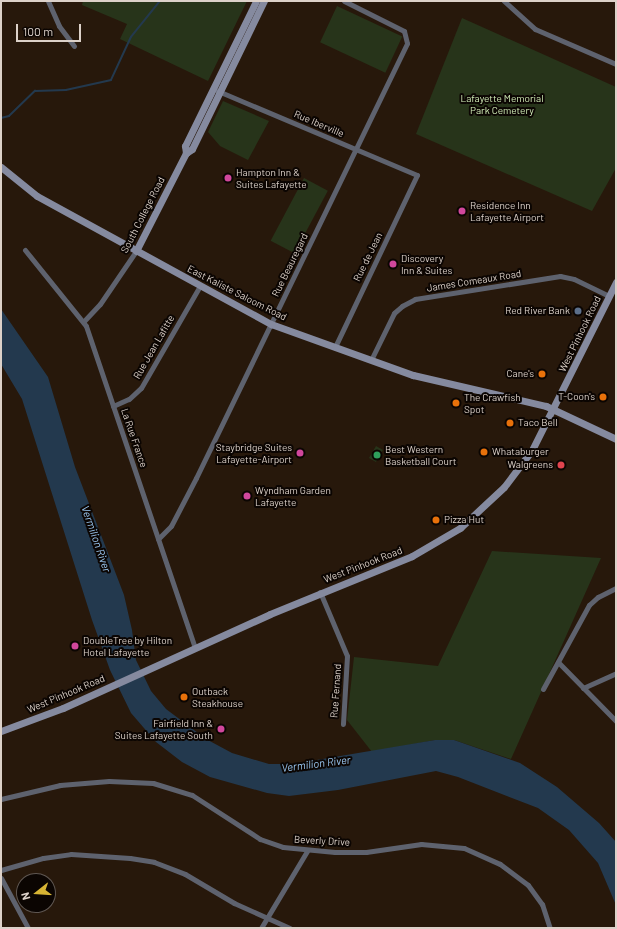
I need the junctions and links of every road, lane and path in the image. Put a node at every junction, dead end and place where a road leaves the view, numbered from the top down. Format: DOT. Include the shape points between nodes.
graph roads {
  1 [pos="256,1"];
  2 [pos="264,1"];
  3 [pos="344,1"];
  4 [pos="504,1"];
  5 [pos="49,2"];
  6 [pos="74,46"];
  7 [pos="616,64"];
  8 [pos="217,90"];
  9 [pos="356,149"];
  10 [pos="1,167"];
  11 [pos="417,175"];
  12 [pos="25,250"];
  13 [pos="136,251"];
  14 [pos="616,282"];
  15 [pos="200,286"];
  16 [pos="610,296"];
  17 [pos="84,321"];
  18 [pos="271,324"];
  19 [pos="335,347"];
  20 [pos="372,360"];
  21 [pos="113,406"];
  22 [pos="554,409"];
  23 [pos="616,439"];
  24 [pos="158,539"];
  25 [pos="616,588"];
  26 [pos="320,592"];
  27 [pos="195,648"];
  28 [pos="558,662"];
  29 [pos="616,673"];
  30 [pos="583,688"];
  31 [pos="544,690"];
  32 [pos="616,721"];
  33 [pos="343,724"];
  34 [pos="1,731"];
  35 [pos="1,799"];
  36 [pos="307,851"];
  37 [pos="1,870"];
  38 [pos="1,878"];
  39 [pos="267,916"];
  40 [pos="28,928"];
  41 [pos="261,928"];
  42 [pos="290,928"];
  43 [pos="550,928"];
  1 -- 8 [label="main road, South College Road"];
  2 -- 8 [label="main road, South College Road"];
  3 -- 9 [label="street, Rue Beauregard" via="402,30 407,36"];
  4 -- 7 [label="street" via="535,29"];
  5 -- 6 [label="street" via="59,26"];
  8 -- 9 [label="street, Rue Iberville"];
  8 -- 13 [label="main road, South College Road" via="192,149 186,153"];
  9 -- 11 [label="street, Rue Iberville"];
  9 -- 18 [label="street, Rue Beauregard"];
  10 -- 13 [label="main road, East Kaliste Saloom Road" via="37,196"];
  11 -- 19 [label="street, Rue de Jean"];
  12 -- 17 [label="street, La Rue France"];
  13 -- 15 [label="main road, East Kaliste Saloom Road"];
  13 -- 17 [label="street, South College Road" via="100,304"];
  14 -- 16 [label="main road, West Pinhook Road"];
  15 -- 18 [label="main road, East Kaliste Saloom Road"];
  15 -- 21 [label="street, Rue Jean Lafitte" via="141,388 129,399"];
  16 -- 20 [label="street, James Comeaux Road" via="574,279 560,276 415,300 394,313"];
  16 -- 22 [label="main road, West Pinhook Road"];
  17 -- 21 [label="street, La Rue France"];
  18 -- 19 [label="main road, East Kaliste Saloom Road"];
  18 -- 24 [label="street, Rue Beauregard" via="171,526"];
  19 -- 20 [label="main road, East Kaliste Saloom Road"];
  20 -- 22 [label="main road, East Kaliste Saloom Road" via="428,380 527,400"];
  21 -- 24 [label="street, La Rue France"];
  22 -- 23 [label="main road, East Kaliste Saloom Road"];
  22 -- 26 [label="main road, West Pinhook Road" via="516,473 493,500 463,526 412,556"];
  24 -- 27 [label="street, La Rue France"];
  25 -- 28 [label="street" via="589,605"];
  26 -- 27 [label="main road, West Pinhook Road"];
  26 -- 33 [label="street, Rue Fernand" via="341,636 348,663"];
  27 -- 34 [label="main road, West Pinhook Road" via="63,708"];
  28 -- 30 [label="street"];
  28 -- 31 [label="street"];
  29 -- 30 [label="street"];
  30 -- 32 [label="street"];
  35 -- 36 [label="street, Beverly Drive" via="60,785 109,781 153,783 192,795 269,844"];
  36 -- 39 [label="street"];
  36 -- 43 [label="street, Beverly Drive" via="366,852 421,844 470,850 500,864 528,884 542,904"];
  37 -- 39 [label="street" via="57,855 89,854 154,862 185,874 234,903"];
  38 -- 40 [label="street"];
  39 -- 41 [label="street"];
  39 -- 42 [label="street"];
}
